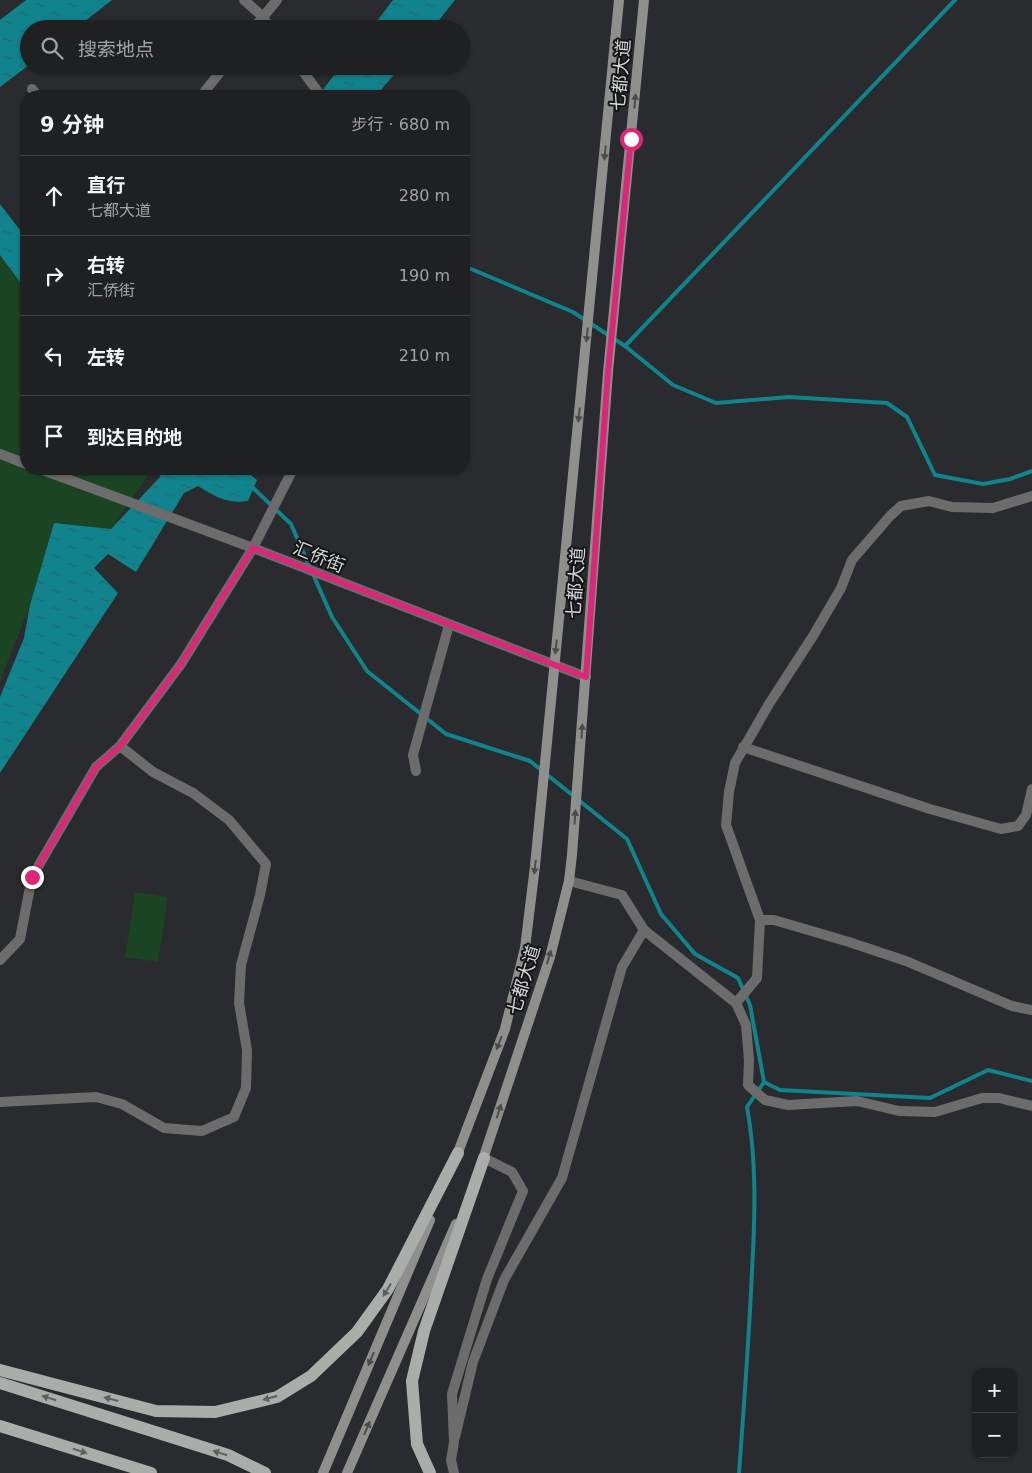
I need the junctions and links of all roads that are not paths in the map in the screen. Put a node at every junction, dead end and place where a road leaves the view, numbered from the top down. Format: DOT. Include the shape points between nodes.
graph roads {
  1 [pos="244,0"];
  2 [pos="278,0"];
  3 [pos="619,0"];
  4 [pos="644,0"];
  5 [pos="262,16"];
  6 [pos="259,20"];
  7 [pos="265,20"];
  8 [pos="218,75"];
  9 [pos="306,75"];
  10 [pos="206,90"];
  11 [pos="317,90"];
  12 [pos="0,454"];
  13 [pos="20,462"];
  14 [pos="57,475"];
  15 [pos="290,475"];
  16 [pos="1032,496"];
  17 [pos="253,548"];
  18 [pos="449,625"];
  19 [pos="554,665"];
  20 [pos="586,677"];
  21 [pos="120,746"];
  22 [pos="743,747"];
  23 [pos="416,771"];
  24 [pos="1032,789"];
  25 [pos="568,881"];
  26 [pos="760,920"];
  27 [pos="644,930"];
  28 [pos="0,960"];
  29 [pos="738,1000"];
  30 [pos="1032,1010"];
  31 [pos="0,1102"];
  32 [pos="1032,1106"];
  33 [pos="458,1153"];
  34 [pos="484,1158"];
  35 [pos="0,1370"];
  36 [pos="0,1383"];
  37 [pos="0,1426"];
  38 [pos="454,1442"];
  39 [pos="151,1473"];
  40 [pos="265,1473"];
  41 [pos="323,1473"];
  42 [pos="347,1473"];
  43 [pos="430,1473"];
  44 [pos="454,1473"];
  1 -- 5 [label="street"];
  2 -- 5 [label="street"];
  3 -- 19 [label="main road, 七都大道, one-way"];
  20 -- 4 [label="main road, 七都大道, one-way" via="608,372"];
  5 -- 6 [label="street"];
  5 -- 7 [label="street"];
  8 -- 10 [label="street"];
  9 -- 11 [label="street"];
  12 -- 13 [label="street"];
  14 -- 17 [label="street, 汇侨街"];
  15 -- 17 [label="street"];
  16 -- 22 [label="street" via="994,508 952,507 929,501 901,506 852,560 841,588"];
  17 -- 18 [label="street, 汇侨街"];
  17 -- 21 [label="street" via="181,664"];
  18 -- 19 [label="street, 汇侨街"];
  18 -- 23 [label="street" via="413,755"];
  19 -- 20 [label="street, 汇侨街"];
  19 -- 33 [label="main road, 七都大道, one-way" via="525,948 505,1028"];
  25 -- 20 [label="main road, 七都大道, one-way"];
  21 -- 28 [label="street" via="96,767 32,877 20,939"];
  21 -- 31 [label="street" via="153,772 192,793 229,820 266,864 241,964 239,1003 247,1050 246,1088 234,1118 202,1131 164,1128 122,1104 96,1097"];
  22 -- 24 [label="street" via="1001,829 1018,826 1026,815"];
  22 -- 26 [label="street" via="735,763 726,825"];
  25 -- 27 [label="street" via="622,895"];
  34 -- 25 [label="main road, 七都大道, one-way" via="550,957"];
  26 -- 29 [label="street" via="757,978"];
  26 -- 30 [label="street" via="774,920 849,942 906,961 1012,1006"];
  27 -- 29 [label="street"];
  27 -- 38 [label="street" via="622,967 562,1178 504,1280 476,1353"];
  29 -- 32 [label="street" via="746,1025 748,1085 765,1100 788,1105 857,1101 899,1111 935,1112 982,1098 999,1098"];
  33 -- 35 [label="main road, one-way" via="388,1289 357,1332 311,1376 277,1396 215,1412 156,1411"];
  33 -- 41 [label="main road, 七都大道, one-way"];
  34 -- 38 [label="street" via="512,1172 523,1190 486,1278 452,1394"];
  42 -- 34 [label="main road, 七都大道, one-way"];
  34 -- 43 [label="main road" via="424,1331 412,1381 417,1444"];
  40 -- 36 [label="main road, one-way" via="228,1455"];
  37 -- 39 [label="main road, one-way"];
  38 -- 44 [label="street" via="451,1460"];
}
